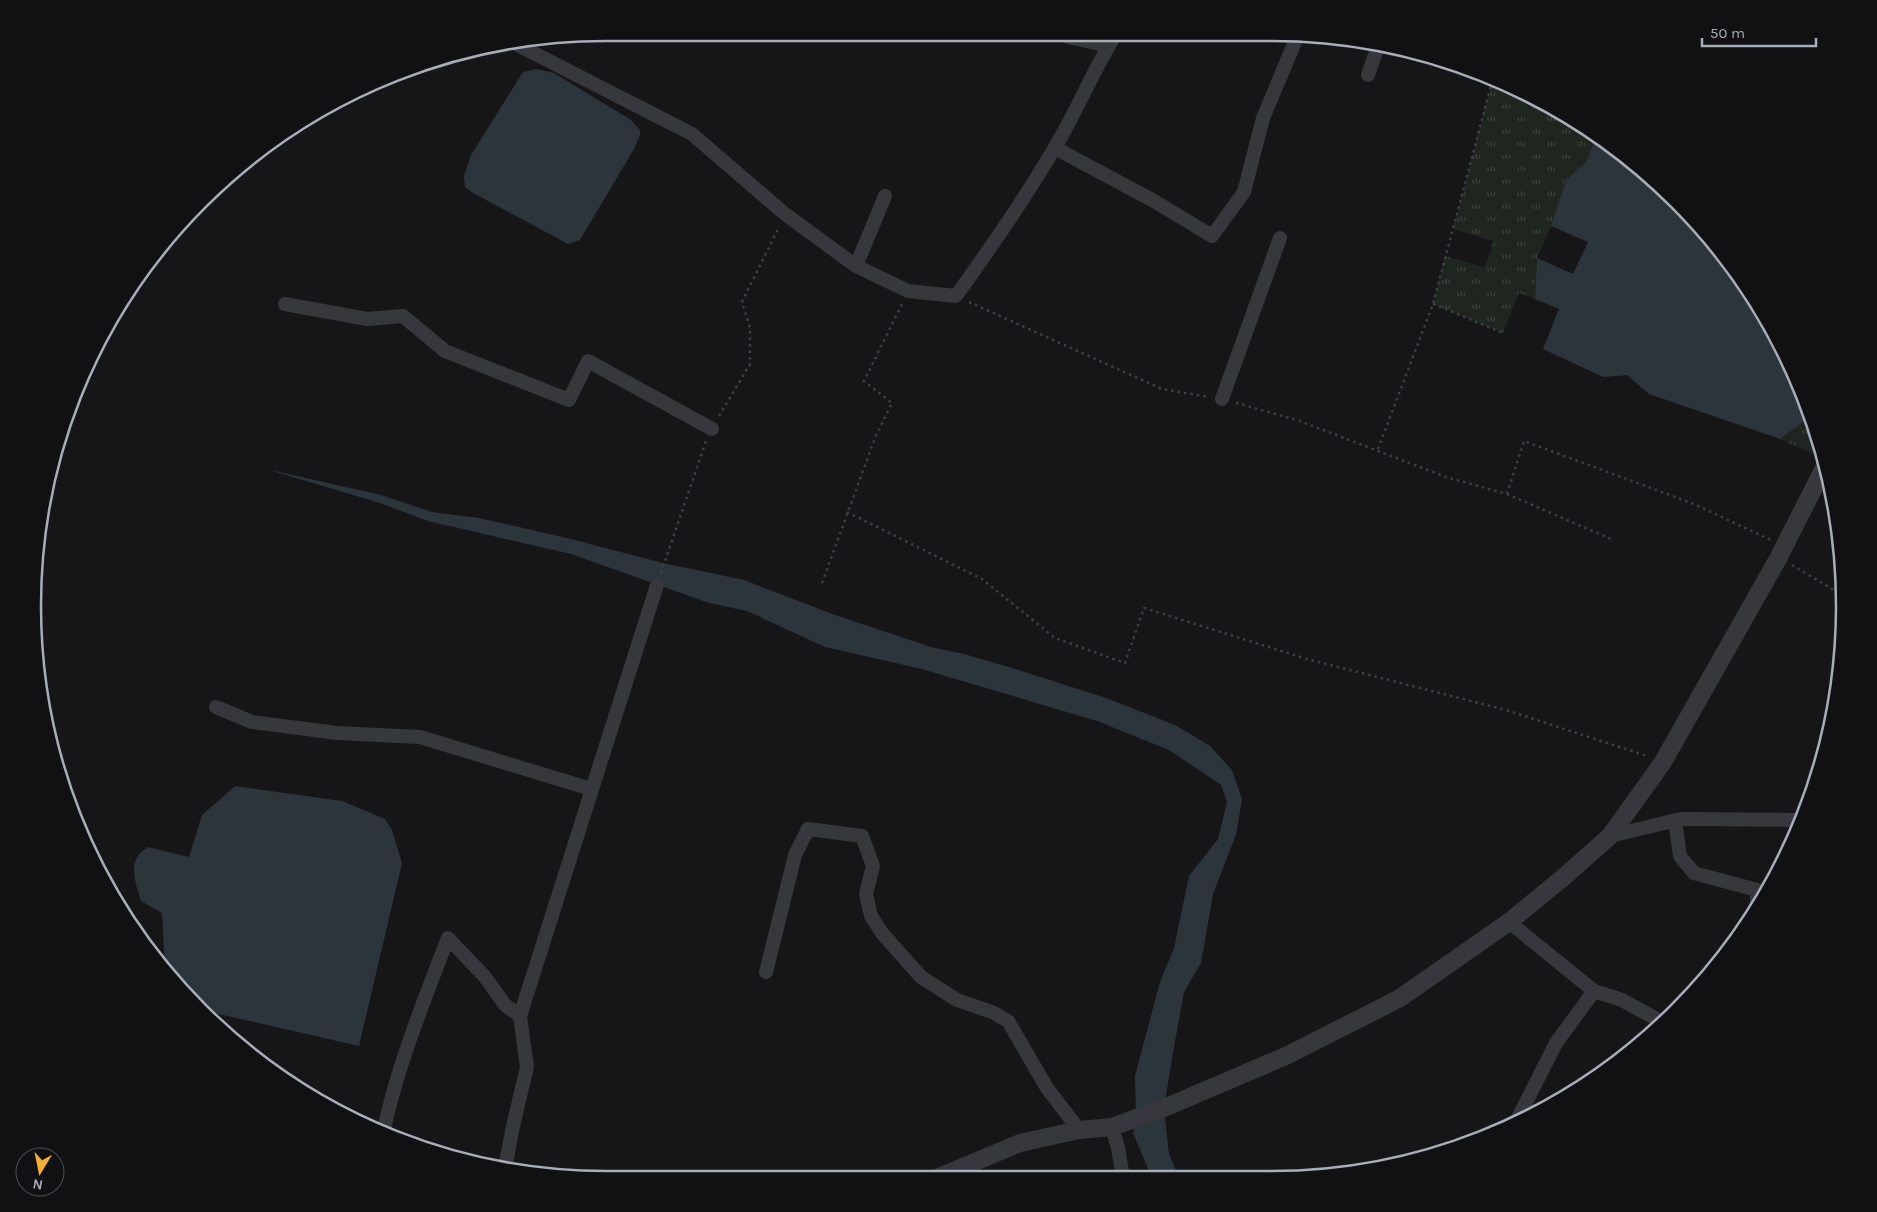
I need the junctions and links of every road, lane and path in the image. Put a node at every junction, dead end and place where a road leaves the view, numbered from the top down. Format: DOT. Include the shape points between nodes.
graph roads {
  1 [pos="1112,42"];
  2 [pos="1295,42"];
  3 [pos="523,48"];
  4 [pos="1376,51"];
  5 [pos="1368,75"];
  6 [pos="1491,86"];
  7 [pos="1055,148"];
  8 [pos="885,196"];
  9 [pos="785,214"];
  10 [pos="1280,238"];
  11 [pos="856,266"];
  12 [pos="908,292"];
  13 [pos="956,296"];
  14 [pos="742,302"];
  15 [pos="285,304"];
  16 [pos="1433,304"];
  17 [pos="1503,333"];
  18 [pos="1222,399"];
  19 [pos="712,429"];
  20 [pos="1378,449"];
  21 [pos="1820,475"];
  22 [pos="1508,494"];
  23 [pos="847,512"];
  24 [pos="1612,539"];
  25 [pos="1781,551"];
  26 [pos="822,582"];
  27 [pos="657,585"];
  28 [pos="1836,590"];
  29 [pos="216,707"];
  30 [pos="1663,762"];
  31 [pos="591,789"];
  32 [pos="1675,820"];
  33 [pos="1794,820"];
  34 [pos="1610,836"];
  35 [pos="1757,893"];
  36 [pos="1508,922"];
  37 [pos="766,972"];
  38 [pos="1594,991"];
  39 [pos="520,1016"];
  40 [pos="1656,1019"];
  41 [pos="1520,1113"];
  42 [pos="385,1126"];
  43 [pos="1112,1127"];
  44 [pos="1079,1130"];
  45 [pos="506,1162"];
  46 [pos="950,1171"];
  47 [pos="1122,1171"];
  1 -- 7 [label="street"];
  2 -- 7 [label="street" via="1262,118 1244,192 1212,236"];
  3 -- 9 [label="street" via="692,134"];
  4 -- 5 [label="street"];
  6 -- 16 [label="path"];
  7 -- 13 [label="street" via="994,245"];
  8 -- 11 [label="street"];
  9 -- 11 [label="street"];
  9 -- 14 [label="path"];
  10 -- 18 [label="street"];
  11 -- 12 [label="street"];
  12 -- 13 [label="street"];
  12 -- 23 [label="path" via="864,381 892,403"];
  13 -- 18 [label="path" via="1162,388"];
  15 -- 19 [label="street" via="367,319 402,316 445,351 569,400 588,361"];
  16 -- 17 [label="path"];
  16 -- 20 [label="path"];
  18 -- 20 [label="path" via="1298,420"];
  20 -- 22 [label="path" via="1446,477"];
  21 -- 25 [label="street"];
  22 -- 24 [label="path"];
  22 -- 25 [label="path" via="1524,441 1694,504"];
  23 -- 26 [label="path"];
  23 -- 30 [label="path" via="982,579 1055,638 1125,663 1144,608 1307,659 1506,710"];
  25 -- 28 [label="path"];
  25 -- 30 [label="street"];
  27 -- 31 [label="street"];
  29 -- 31 [label="street" via="252,722 337,733 420,737"];
  30 -- 34 [label="street"];
  31 -- 39 [label="street"];
  32 -- 33 [label="street"];
  32 -- 34 [label="street"];
  32 -- 35 [label="street" via="1680,856 1694,873 1757,890"];
  34 -- 36 [label="street"];
  36 -- 38 [label="street"];
  36 -- 43 [label="street" via="1400,998 1288,1055"];
  37 -- 44 [label="street" via="795,855 808,829 862,836 873,866 866,894 871,916 882,933 921,977 957,1000 1008,1021 1047,1088"];
  38 -- 40 [label="street" via="1622,1000"];
  38 -- 41 [label="street" via="1556,1043"];
  39 -- 42 [label="street" via="506,1005 448,938 406,1053"];
  39 -- 45 [label="street" via="527,1067"];
  43 -- 44 [label="street"];
  43 -- 47 [label="street"];
  44 -- 46 [label="street" via="1020,1143"];
}
